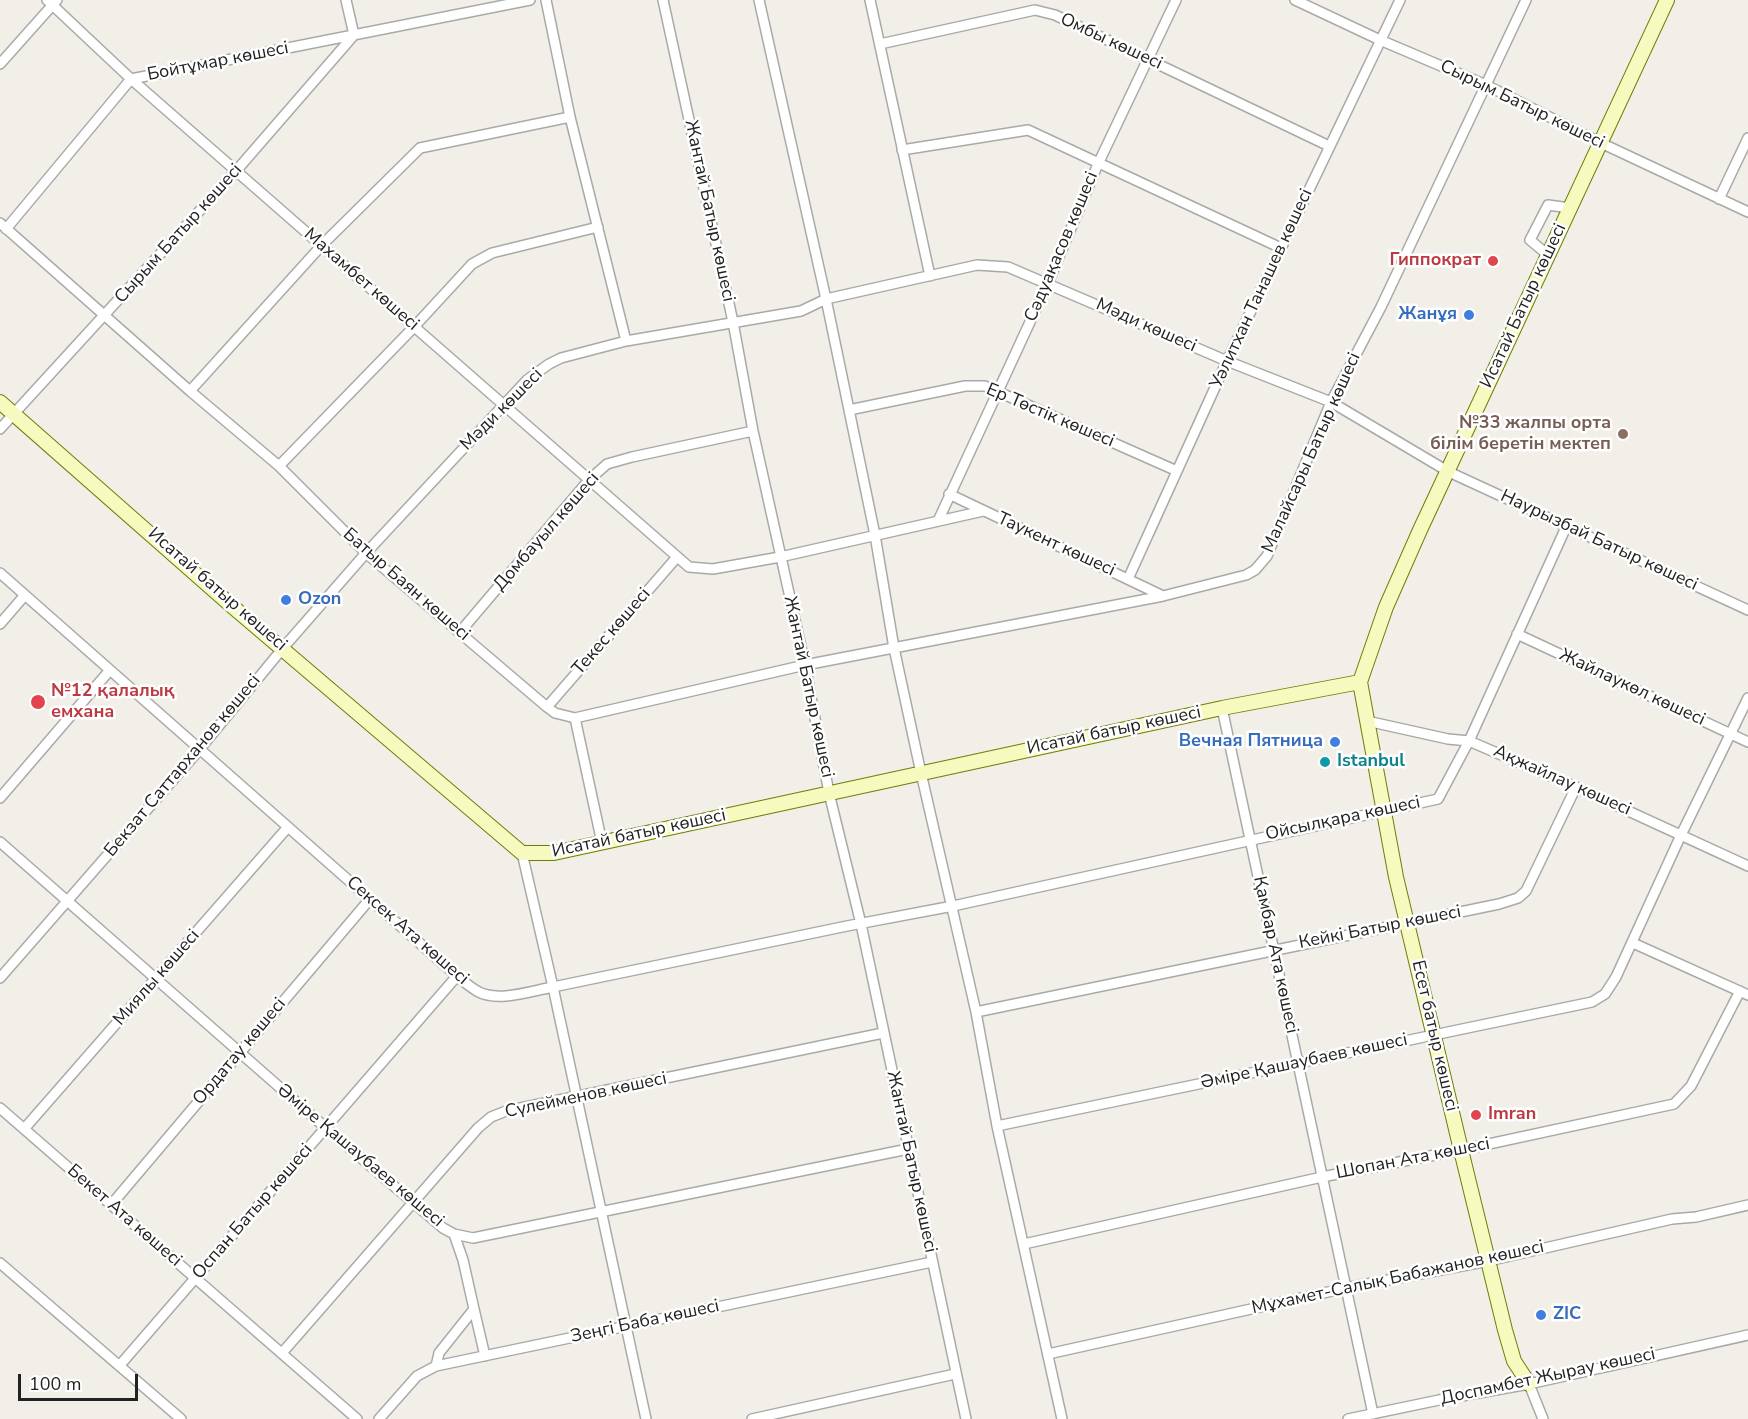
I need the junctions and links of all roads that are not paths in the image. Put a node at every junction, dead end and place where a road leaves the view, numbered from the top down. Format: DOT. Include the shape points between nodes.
graph roads {
  1 [pos="346,0"];
  2 [pos="530,0"];
  3 [pos="546,0"];
  4 [pos="663,0"];
  5 [pos="759,0"];
  6 [pos="870,0"];
  7 [pos="1176,0"];
  8 [pos="1295,0"];
  9 [pos="1400,0"];
  10 [pos="1526,0"];
  11 [pos="1667,0"];
  12 [pos="52,2"];
  13 [pos="354,35"];
  14 [pos="1380,40"];
  15 [pos="880,44"];
  16 [pos="1148,59"];
  17 [pos="0,64"];
  18 [pos="131,79"];
  19 [pos="1486,85"];
  20 [pos="570,117"];
  21 [pos="1748,138"];
  22 [pos="1600,143"];
  23 [pos="1329,146"];
  24 [pos="902,150"];
  25 [pos="1098,164"];
  26 [pos="236,171"];
  27 [pos="1719,199"];
  28 [pos="1570,208"];
  29 [pos="1748,213"];
  30 [pos="3,226"];
  31 [pos="598,227"];
  32 [pos="322,245"];
  33 [pos="1281,248"];
  34 [pos="1548,255"];
  35 [pos="930,276"];
  36 [pos="1048,283"];
  37 [pos="826,299"];
  38 [pos="105,315"];
  39 [pos="733,322"];
  40 [pos="414,327"];
  41 [pos="626,340"];
  42 [pos="1227,361"];
  43 [pos="998,390"];
  44 [pos="190,391"];
  45 [pos="0,402"];
  46 [pos="1331,402"];
  47 [pos="505,405"];
  48 [pos="849,410"];
  49 [pos="14,413"];
  50 [pos="0,429"];
  51 [pos="753,431"];
  52 [pos="279,466"];
  53 [pos="1177,471"];
  54 [pos="1449,472"];
  55 [pos="589,480"];
  56 [pos="949,494"];
  57 [pos="983,510"];
  58 [pos="938,521"];
  59 [pos="1567,525"];
  60 [pos="875,535"];
  61 [pos="366,553"];
  62 [pos="677,557"];
  63 [pos="780,557"];
  64 [pos="0,573"];
  65 [pos="1128,579"];
  66 [pos="25,596"];
  67 [pos="1163,596"];
  68 [pos="1748,610"];
  69 [pos="0,624"];
  70 [pos="460,632"];
  71 [pos="1517,634"];
  72 [pos="283,648"];
  73 [pos="894,648"];
  74 [pos="804,665"];
  75 [pos="110,670"];
  76 [pos="1360,682"];
  77 [pos="1748,698"];
  78 [pos="547,707"];
  79 [pos="1222,708"];
  80 [pos="575,718"];
  81 [pos="1367,721"];
  82 [pos="1730,734"];
  83 [pos="1469,741"];
  84 [pos="1748,742"];
  85 [pos="199,750"];
  86 [pos="921,774"];
  87 [pos="1576,787"];
  88 [pos="829,793"];
  89 [pos="0,798"];
  90 [pos="1383,810"];
  91 [pos="288,827"];
  92 [pos="1681,835"];
  93 [pos="1250,839"];
  94 [pos="0,842"];
  95 [pos="602,843"];
  96 [pos="522,853"];
  97 [pos="1748,866"];
  98 [pos="370,899"];
  99 [pos="68,901"];
  100 [pos="953,906"];
  101 [pos="1408,922"];
  102 [pos="861,924"];
  103 [pos="1633,943"];
  104 [pos="1273,950"];
  105 [pos="457,976"];
  106 [pos="0,978"];
  107 [pos="157,978"];
  108 [pos="553,987"];
  109 [pos="1744,993"];
  110 [pos="976,1012"];
  111 [pos="884,1033"];
  112 [pos="1434,1035"];
  113 [pos="240,1053"];
  114 [pos="1298,1064"];
  115 [pos="576,1097"];
  116 [pos="0,1108"];
  117 [pos="997,1126"];
  118 [pos="326,1128"];
  119 [pos="24,1129"];
  120 [pos="908,1149"];
  121 [pos="1461,1150"];
  122 [pos="1323,1177"];
  123 [pos="413,1202"];
  124 [pos="111,1205"];
  125 [pos="1748,1205"];
  126 [pos="601,1213"];
  127 [pos="454,1234"];
  128 [pos="1024,1244"];
  129 [pos="1488,1261"];
  130 [pos="932,1262"];
  131 [pos="0,1263"];
  132 [pos="195,1278"];
  133 [pos="1346,1288"];
  134 [pos="474,1309"];
  135 [pos="625,1326"];
  136 [pos="1748,1335"];
  137 [pos="282,1353"];
  138 [pos="1048,1353"];
  139 [pos="485,1356"];
  140 [pos="120,1365"];
  141 [pos="436,1366"];
  142 [pos="955,1374"];
  143 [pos="1529,1384"];
  144 [pos="1373,1413"];
  145 [pos="181,1419"];
  146 [pos="357,1419"];
  147 [pos="379,1419"];
  148 [pos="646,1419"];
  149 [pos="752,1419"];
  150 [pos="966,1419"];
  151 [pos="1062,1419"];
  152 [pos="1348,1419"];
  153 [pos="1543,1419"];
  1 -- 13 [label="street"];
  2 -- 13 [label="street, Бойтұмар көшесі"];
  3 -- 20 [label="street"];
  4 -- 39 [label="street, Жантай Батыр көшесі"];
  5 -- 37 [label="street"];
  6 -- 15 [label="street"];
  7 -- 16 [label="street, Сәдуақасов көшесі"];
  8 -- 14 [label="street, Сырым Батыр көшесі"];
  9 -- 14 [label="street, Уәлитхан Танашев көшесі"];
  10 -- 19 [label="street, Малайсары Батыр көшесі"];
  11 -- 22 [label="street, Исатай Батыр көшесі"];
  12 -- 17 [label="street"];
  12 -- 18 [label="street, Махамбет көшесі"];
  13 -- 18 [label="street, Бойтұмар көшесі"];
  13 -- 26 [label="street, Сырым Батыр көшесі"];
  14 -- 19 [label="street, Сырым Батыр көшесі"];
  14 -- 23 [label="street, Уәлитхан Танашев көшесі"];
  15 -- 16 [label="street, Омбы көшесі" via="1035,10 1055,15"];
  15 -- 24 [label="street"];
  16 -- 23 [label="street, Омбы көшесі"];
  16 -- 25 [label="street, Сәдуақасов көшесі"];
  18 -- 26 [label="street, Махамбет көшесі"];
  18 -- 30 [label="street, Бойтұмар көшесі"];
  19 -- 22 [label="street, Сырым Батыр көшесі"];
  19 -- 46 [label="street, Малайсары Батыр көшесі" via="1381,307"];
  20 -- 31 [label="street"];
  20 -- 32 [label="street" via="420,148"];
  21 -- 27 [label="street"];
  22 -- 27 [label="street, Сырым Батыр көшесі"];
  22 -- 28 [label="street, Исатай Батыр көшесі"];
  23 -- 33 [label="street, Уәлитхан Танашев көшесі"];
  24 -- 25 [label="street" via="1028,130"];
  24 -- 35 [label="street"];
  25 -- 33 [label="street"];
  25 -- 36 [label="street, Сәдуақасов көшесі"];
  26 -- 32 [label="street, Махамбет көшесі"];
  26 -- 38 [label="street, Сырым Батыр көшесі"];
  27 -- 29 [label="street, Сырым Батыр көшесі"];
  28 -- 34 [label="street, Исатай Батыр көшесі"];
  28 -- 34 [label="street" via="1548,205 1530,240"];
  30 -- 38 [label="street, Батыр Баян көшесі"];
  31 -- 40 [label="street" via="492,253 458,277"];
  31 -- 41 [label="street"];
  32 -- 40 [label="street, Махамбет көшесі"];
  32 -- 44 [label="street"];
  33 -- 42 [label="street, Уәлитхан Танашев көшесі"];
  34 -- 54 [label="street, Исатай Батыр көшесі"];
  35 -- 36 [label="street, Мәди көшесі" via="977,265 1008,267"];
  35 -- 37 [label="street, Мәди көшесі"];
  36 -- 42 [label="street, Мәди көшесі"];
  36 -- 43 [label="street, Сәдуақасов көшесі"];
  37 -- 39 [label="street, Мәди көшесі" via="801,311"];
  37 -- 48 [label="street"];
  38 -- 44 [label="street, Батыр Баян көшесі"];
  38 -- 49 [label="street, Сырым Батыр көшесі"];
  39 -- 41 [label="street, Мәди көшесі"];
  39 -- 51 [label="street, Жантай Батыр көшесі"];
  40 -- 47 [label="street, Махамбет көшесі"];
  40 -- 52 [label="street"];
  41 -- 47 [label="street, Мәди көшесі" via="549,364 527,380"];
  42 -- 46 [label="street, Мәди көшесі"];
  42 -- 53 [label="street, Уәлитхан Танашев көшесі"];
  43 -- 48 [label="street, Ер Төстік көшесі" via="965,386"];
  43 -- 53 [label="street, Ер Төстік көшесі"];
  43 -- 56 [label="street, Сәдуақасов көшесі"];
  44 -- 52 [label="street, Батыр Баян көшесі"];
  45 -- 49 [label="street, Исатай батыр көшесі"];
  46 -- 54 [label="street, Мәди көшесі"];
  46 -- 67 [label="street, Малайсары Батыр көшесі" via="1267,556 1255,570"];
  47 -- 55 [label="street, Махамбет көшесі"];
  47 -- 61 [label="street, Мәди көшесі"];
  48 -- 60 [label="street"];
  49 -- 50 [label="street, Сырым Батыр көшесі"];
  49 -- 72 [label="street, Исатай батыр көшесі"];
  51 -- 55 [label="street, Домбауыл көшесі" via="616,461"];
  51 -- 63 [label="street, Жантай Батыр көшесі"];
  52 -- 61 [label="street, Батыр Баян көшесі"];
  53 -- 65 [label="street, Уәлитхан Танашев көшесі"];
  54 -- 59 [label="street, Наурызбай Батыр көшесі"];
  54 -- 76 [label="street, Исатай Батыр көшесі" via="1386,608"];
  55 -- 62 [label="street, Махамбет көшесі"];
  55 -- 70 [label="street, Домбауыл көшесі"];
  56 -- 57 [label="street, Таукент көшесі"];
  56 -- 58 [label="street, Сәдуақасов көшесі"];
  57 -- 58 [label="street, Махамбет көшесі"];
  57 -- 65 [label="street, Таукент көшесі"];
  58 -- 60 [label="street, Махамбет көшесі"];
  59 -- 68 [label="street, Наурызбай Батыр көшесі"];
  59 -- 71 [label="street, Ойсылқара көшесі"];
  60 -- 63 [label="street, Махамбет көшесі"];
  60 -- 73 [label="street"];
  61 -- 70 [label="street, Батыр Баян көшесі"];
  61 -- 72 [label="street, Бекзат Саттарханов көшесі"];
  62 -- 63 [label="street, Махамбет көшесі" via="689,567 713,569"];
  62 -- 78 [label="street, Текес көшесі"];
  63 -- 74 [label="street, Жантай Батыр көшесі"];
  64 -- 66 [label="street, Сексек Ата көшесі"];
  65 -- 67 [label="street, Таукент көшесі"];
  66 -- 69 [label="street"];
  66 -- 75 [label="street, Сексек Ата көшесі"];
  67 -- 73 [label="street, Малайсары Батыр көшесі"];
  70 -- 78 [label="street, Батыр Баян көшесі"];
  71 -- 82 [label="street, Жайлаукөл көшесі"];
  71 -- 83 [label="street, Ойсылқара көшесі"];
  72 -- 85 [label="street, Бекзат Саттарханов көшесі"];
  72 -- 96 [label="street, Исатай батыр көшесі"];
  73 -- 74 [label="street"];
  73 -- 86 [label="street"];
  74 -- 80 [label="street"];
  74 -- 88 [label="street, Жантай Батыр көшесі"];
  75 -- 85 [label="street, Сексек Ата көшесі"];
  75 -- 89 [label="street"];
  76 -- 79 [label="street, Исатай батыр көшесі"];
  76 -- 81 [label="street, Есет батыр көшесі"];
  77 -- 82 [label="street, Әміре Қашаубаев көшесі"];
  78 -- 80 [label="street, Батыр Баян көшесі"];
  79 -- 86 [label="street, Исатай батыр көшесі"];
  79 -- 93 [label="street, Қамбар Ата көшесі"];
  80 -- 95 [label="street"];
  81 -- 83 [label="street, Ақжайлау көшесі"];
  81 -- 90 [label="street, Есет батыр көшесі"];
  82 -- 84 [label="street, Жайлаукөл көшесі"];
  82 -- 92 [label="street, Әміре Қашаубаев көшесі"];
  83 -- 87 [label="street, Ақжайлау көшесі"];
  83 -- 90 [label="street, Ойсылқара көшесі" via="1438,799"];
  85 -- 91 [label="street, Сексек Ата көшесі"];
  85 -- 99 [label="street, Бекзат Саттарханов көшесі"];
  86 -- 88 [label="street, Исатай батыр көшесі"];
  86 -- 100 [label="street"];
  87 -- 92 [label="street, Ақжайлау көшесі"];
  87 -- 101 [label="street, Кейкі Батыр көшесі" via="1526,891 1518,898"];
  88 -- 95 [label="street, Исатай батыр көшесі"];
  88 -- 102 [label="street, Жантай Батыр көшесі"];
  90 -- 93 [label="street, Ойсылқара көшесі"];
  90 -- 101 [label="street, Есет батыр көшесі"];
  91 -- 98 [label="street, Сексек Ата көшесі"];
  91 -- 107 [label="street, Миялы көшесі"];
  92 -- 97 [label="street, Ақжайлау көшесі"];
  92 -- 103 [label="street, Әміре Қашаубаев көшесі"];
  93 -- 100 [label="street, Ойсылқара көшесі"];
  93 -- 104 [label="street, Қамбар Ата көшесі"];
  94 -- 99 [label="street, Әміре Қашаубаев көшесі"];
  95 -- 96 [label="street, Исатай батыр көшесі" via="554,853"];
  96 -- 108 [label="street"];
  98 -- 105 [label="street, Сексек Ата көшесі"];
  98 -- 113 [label="street, Ордатау көшесі"];
  99 -- 106 [label="street, Бекзат Саттарханов көшесі"];
  99 -- 107 [label="street, Әміре Қашаубаев көшесі"];
  100 -- 102 [label="street, Сексек Ата көшесі"];
  100 -- 110 [label="street"];
  101 -- 104 [label="street, Кейкі Батыр көшесі"];
  101 -- 112 [label="street, Есет батыр көшесі"];
  102 -- 108 [label="street, Сексек Ата көшесі"];
  102 -- 111 [label="street, Жантай Батыр көшесі"];
  103 -- 109 [label="street"];
  103 -- 112 [label="street, Әміре Қашаубаев көшесі" via="1605,994 1592,1002"];
  104 -- 110 [label="street, Кейкі Батыр көшесі"];
  104 -- 114 [label="street, Қамбар Ата көшесі"];
  105 -- 108 [label="street, Сексек Ата көшесі" via="489,996"];
  105 -- 118 [label="street, Оспан Батыр көшесі"];
  107 -- 113 [label="street, Әміре Қашаубаев көшесі"];
  107 -- 119 [label="street, Миялы көшесі"];
  108 -- 115 [label="street"];
  109 -- 121 [label="street, Шопан Ата көшесі" via="1691,1086 1674,1104"];
  110 -- 117 [label="street"];
  111 -- 115 [label="street, Сүлейменов көшесі"];
  111 -- 120 [label="street, Жантай Батыр көшесі"];
  112 -- 114 [label="street, Әміре Қашаубаев көшесі"];
  112 -- 121 [label="street, Есет батыр көшесі"];
  113 -- 118 [label="street, Әміре Қашаубаев көшесі"];
  113 -- 124 [label="street, Ордатау көшесі"];
  114 -- 117 [label="street, Әміре Қашаубаев көшесі"];
  114 -- 122 [label="street, Қамбар Ата көшесі"];
  115 -- 123 [label="street, Сүлейменов көшесі" via="491,1117"];
  115 -- 126 [label="street"];
  116 -- 119 [label="street, Бекет Ата көшесі"];
  117 -- 128 [label="street"];
  118 -- 123 [label="street, Әміре Қашаубаев көшесі"];
  118 -- 132 [label="street, Оспан Батыр көшесі"];
  119 -- 124 [label="street, Бекет Ата көшесі"];
  120 -- 126 [label="street, Әміре Қашаубаев көшесі"];
  120 -- 130 [label="street, Жантай Батыр көшесі"];
  121 -- 122 [label="street, Шопан Ата көшесі"];
  121 -- 129 [label="street, Есет батыр көшесі"];
  122 -- 128 [label="street, Шопан Ата көшесі"];
  122 -- 133 [label="street, Қамбар Ата көшесі"];
  123 -- 127 [label="street, Әміре Қашаубаев көшесі"];
  123 -- 137 [label="street, Сүлейменов көшесі"];
  124 -- 132 [label="street, Бекет Ата көшесі"];
  125 -- 129 [label="street, Мұхамет-Салық Бабажанов көшесі"];
  126 -- 127 [label="street, Әміре Қашаубаев көшесі" via="473,1238"];
  126 -- 135 [label="street"];
  127 -- 134 [label="street"];
  128 -- 138 [label="street"];
  129 -- 133 [label="street, Мұхамет-Салық Бабажанов көшесі"];
  129 -- 143 [label="street, Есет батыр көшесі" via="1514,1361"];
  130 -- 135 [label="street, Зеңгі Баба көшесі"];
  130 -- 142 [label="street, Жантай Батыр көшесі"];
  131 -- 140 [label="street"];
  132 -- 137 [label="street, Бекет Ата көшесі"];
  132 -- 140 [label="street, Оспан Батыр көшесі"];
  133 -- 138 [label="street, Мұхамет-Салық Бабажанов көшесі"];
  133 -- 144 [label="street, Қамбар Ата көшесі"];
  134 -- 139 [label="street"];
  134 -- 141 [label="street" via="439,1353"];
  135 -- 139 [label="street, Зеңгі Баба көшесі"];
  135 -- 148 [label="street"];
  136 -- 143 [label="street, Доспамбет Жырау көшесі"];
  137 -- 146 [label="street, Бекет Ата көшесі"];
  138 -- 151 [label="street"];
  139 -- 141 [label="street, Зеңгі Баба көшесі"];
  140 -- 145 [label="street"];
  141 -- 147 [label="street, Зеңгі Баба көшесі" via="417,1376"];
  142 -- 149 [label="street"];
  142 -- 150 [label="street, Жантай Батыр көшесі"];
  143 -- 144 [label="street, Доспамбет Жырау көшесі"];
  143 -- 153 [label="street"];
  144 -- 152 [label="street, Доспамбет Жырау көшесі"];
}
